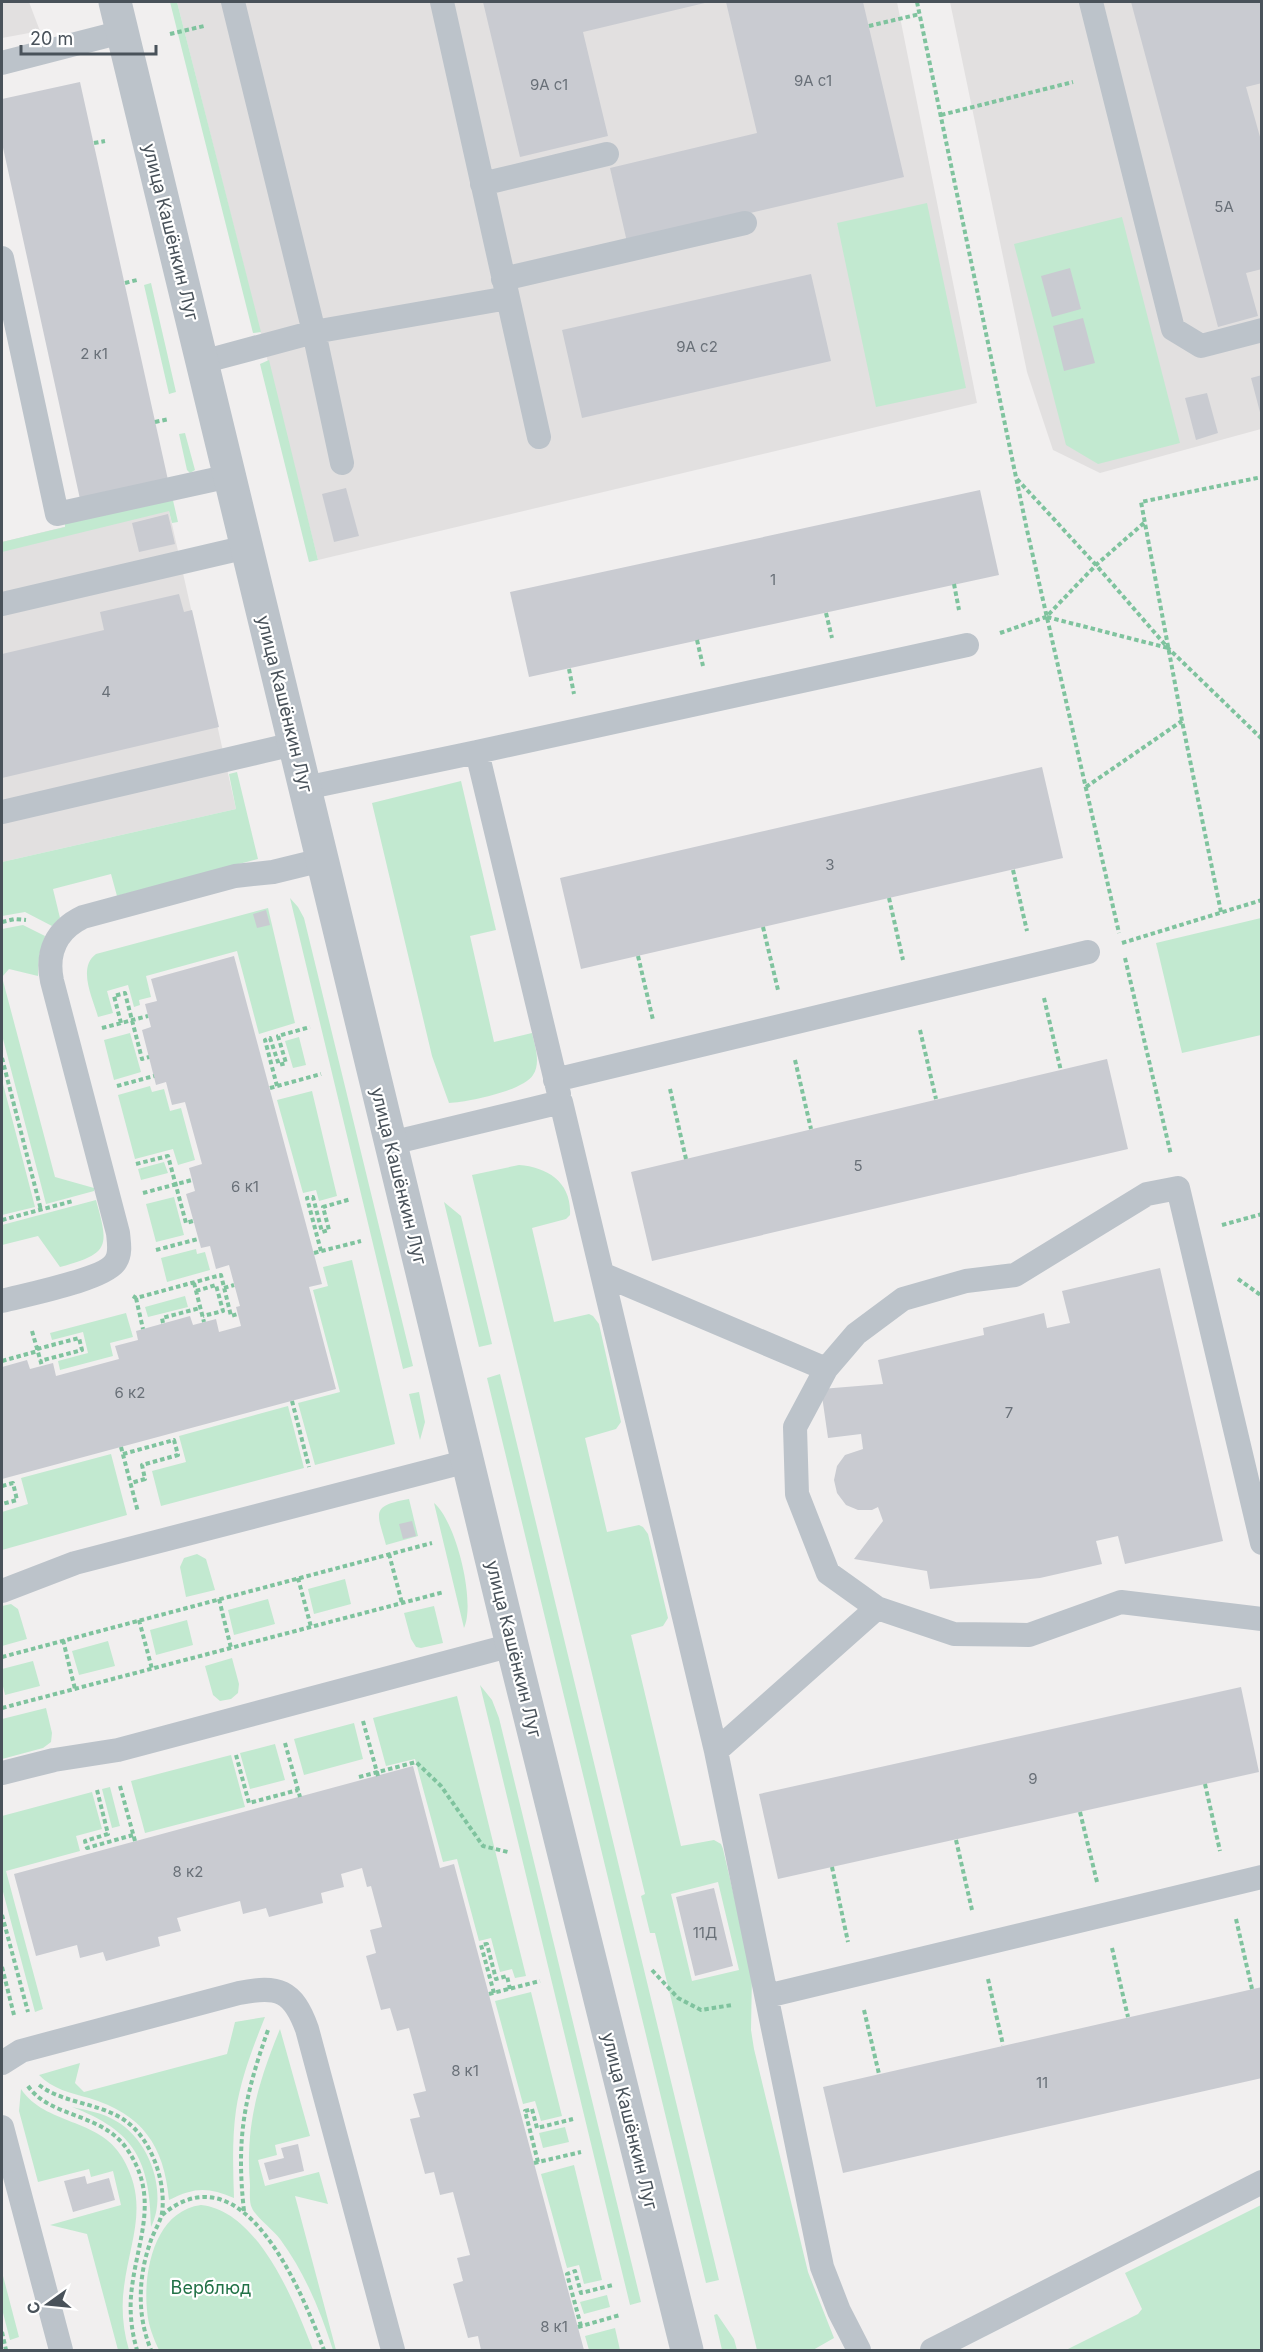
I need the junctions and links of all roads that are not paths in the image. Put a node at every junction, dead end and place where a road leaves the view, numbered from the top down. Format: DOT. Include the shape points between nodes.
graph roads {
  1 [pos="233,2"];
  2 [pos="442,2"];
  3 [pos="1091,2"];
  4 [pos="118,17"];
  5 [pos="2,63"];
  6 [pos="607,154"];
  7 [pos="482,184"];
  8 [pos="745,223"];
  9 [pos="2,258"];
  10 [pos="505,288"];
  11 [pos="1262,330"];
  12 [pos="314,332"];
  13 [pos="202,362"];
  14 [pos="539,437"];
  15 [pos="342,463"];
  16 [pos="230,476"];
  17 [pos="247,547"];
  18 [pos="2,604"];
  19 [pos="967,645"];
  20 [pos="294,744"];
  21 [pos="477,752"];
  22 [pos="305,788"];
  23 [pos="2,812"];
  24 [pos="322,860"];
  25 [pos="1088,952"];
  26 [pos="558,1091"];
  27 [pos="391,1143"];
  28 [pos="602,1274"];
  29 [pos="2,1301"];
  30 [pos="826,1369"];
  31 [pos="468,1461"];
  32 [pos="1262,1542"];
  33 [pos="2,1591"];
  34 [pos="877,1608"];
  35 [pos="1262,1619"];
  36 [pos="512,1645"];
  37 [pos="716,1751"];
  38 [pos="2,1773"];
  39 [pos="1262,1877"];
  40 [pos="767,1996"];
  41 [pos="11,2057"];
  42 [pos="2,2127"];
  43 [pos="1262,2182"];
  44 [pos="61,2350"];
  45 [pos="393,2350"];
  46 [pos="687,2350"];
  47 [pos="859,2350"];
  48 [pos="932,2350"];
  1 -- 12 [label="lane"];
  2 -- 7 [label="lane"];
  3 -- 11 [label="lane" via="1173,329 1201,346"];
  4 -- 5 [label="lane"];
  4 -- 13 [label="street, улица Кашёнкин Луг"];
  6 -- 7 [label="lane"];
  7 -- 10 [label="lane"];
  8 -- 10 [label="lane"];
  9 -- 16 [label="lane" via="57,513"];
  10 -- 12 [label="lane"];
  10 -- 14 [label="lane"];
  12 -- 13 [label="lane"];
  12 -- 15 [label="lane"];
  13 -- 16 [label="street, улица Кашёнкин Луг"];
  16 -- 17 [label="street, улица Кашёнкин Луг"];
  17 -- 18 [label="lane"];
  17 -- 20 [label="street, улица Кашёнкин Луг"];
  19 -- 21 [label="lane"];
  20 -- 22 [label="street, улица Кашёнкин Луг"];
  20 -- 23 [label="lane"];
  21 -- 22 [label="lane"];
  21 -- 26 [label="lane"];
  22 -- 24 [label="street, улица Кашёнкин Луг"];
  24 -- 27 [label="street, улица Кашёнкин Луг"];
  24 -- 29 [label="lane" via="235,876 83,917 66,927 54,942 51,981 119,1252 113,1266 98,1275"];
  25 -- 26 [label="lane" via="661,1054"];
  26 -- 27 [label="lane"];
  26 -- 28 [label="lane"];
  27 -- 31 [label="street, улица Кашёнкин Луг"];
  28 -- 30 [label="lane"];
  28 -- 37 [label="lane"];
  30 -- 32 [label="lane" via="856,1334 903,1299 966,1281 1015,1275 1147,1194 1178,1188"];
  30 -- 34 [label="lane" via="795,1427 797,1494 828,1573"];
  31 -- 33 [label="lane" via="75,1563"];
  31 -- 36 [label="street, улица Кашёнкин Луг"];
  34 -- 35 [label="lane" via="954,1634 1029,1635 1122,1602"];
  34 -- 37 [label="lane"];
  36 -- 38 [label="lane" via="118,1750"];
  36 -- 46 [label="street, улица Кашёнкин Луг"];
  37 -- 40 [label="lane"];
  39 -- 40 [label="lane"];
  40 -- 47 [label="lane" via="822,2267 835,2304"];
  41 -- 45 [label="lane" via="239,1993 264,1989 285,1993 298,2007 306,2028"];
  42 -- 44 [label="lane"];
  43 -- 48 [label="lane"];
}
